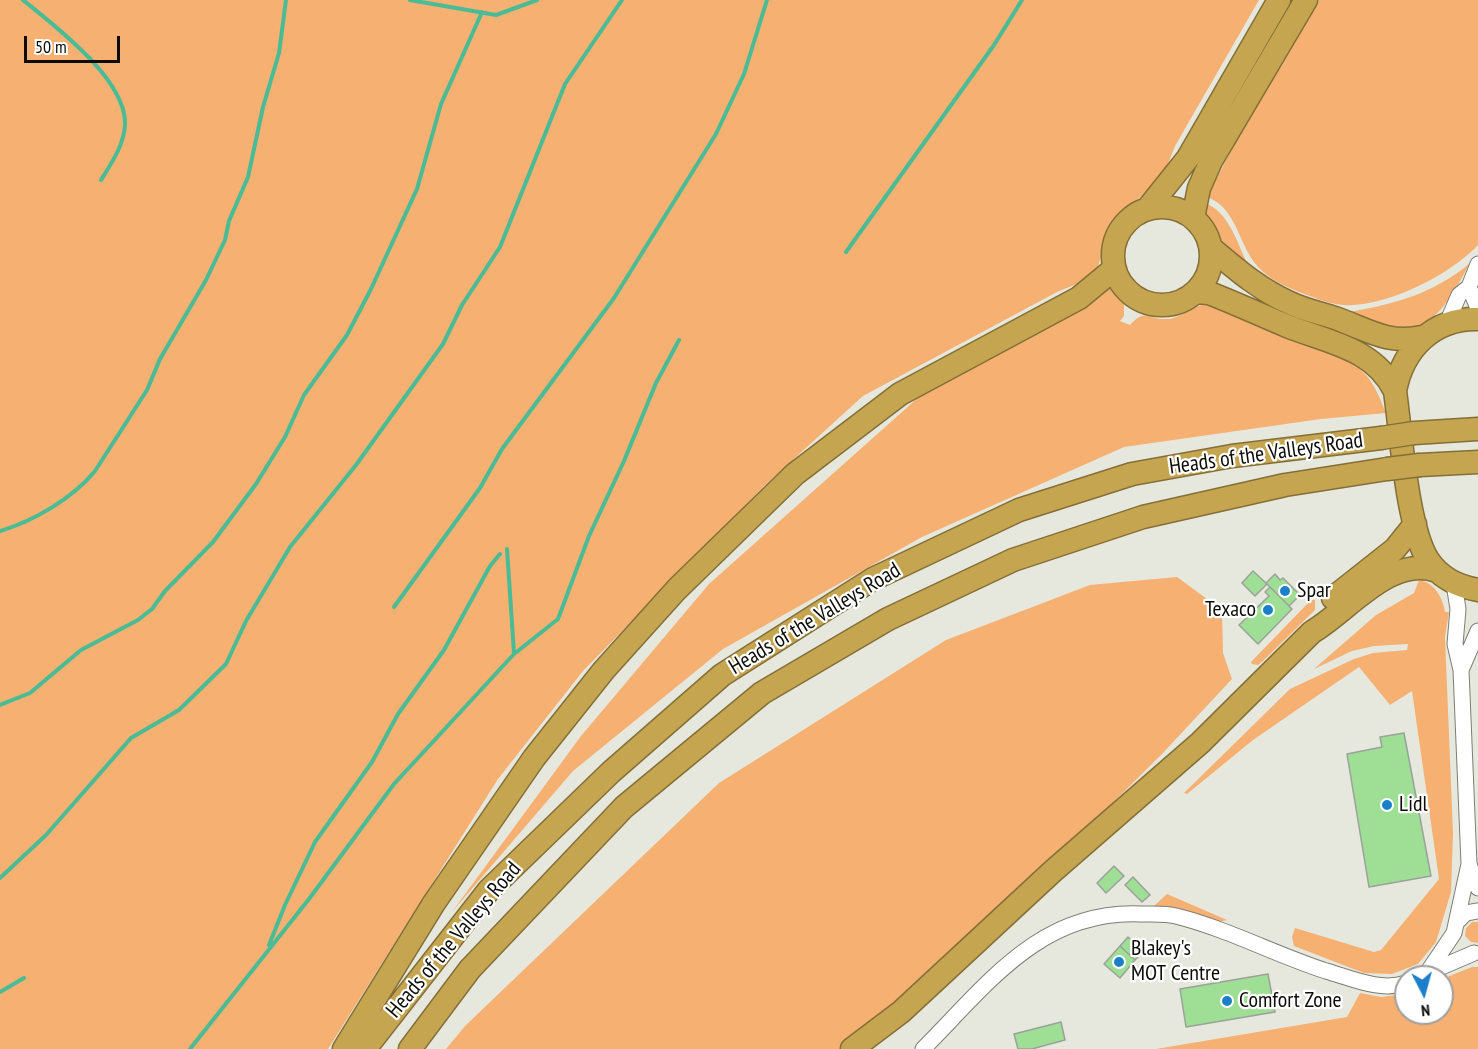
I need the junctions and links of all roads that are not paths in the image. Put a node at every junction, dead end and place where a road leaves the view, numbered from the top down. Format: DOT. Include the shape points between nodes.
graph roads {
  1 [pos="1279,0"];
  2 [pos="1306,0"];
  3 [pos="1148,208"];
  4 [pos="1193,218"];
  5 [pos="1211,248"];
  6 [pos="1478,264"];
  7 [pos="1114,269"];
  8 [pos="1469,287"];
  9 [pos="1196,292"];
  10 [pos="1478,308"];
  11 [pos="1478,319"];
  12 [pos="1447,323"];
  13 [pos="1422,337"];
  14 [pos="1395,391"];
  15 [pos="1478,429"];
  16 [pos="1478,462"];
  17 [pos="1415,524"];
  18 [pos="1445,577"];
  19 [pos="1478,590"];
  20 [pos="1478,631"];
  21 [pos="1312,632"];
  22 [pos="1461,670"];
  23 [pos="1469,864"];
  24 [pos="1478,888"];
  25 [pos="1478,911"];
  26 [pos="1455,928"];
  27 [pos="1476,953"];
  28 [pos="1430,965"];
  29 [pos="1447,965"];
  30 [pos="1394,984"];
  31 [pos="344,1049"];
  32 [pos="365,1049"];
  33 [pos="410,1049"];
  34 [pos="852,1049"];
  35 [pos="924,1049"];
  1 -- 3 [label="highway" via="1188,158"];
  2 -- 4 [label="highway" via="1211,161 1199,189"];
  3 -- 4 [label="highway" via="1172,208"];
  3 -- 7 [label="highway" via="1131,217 1119,232 1113,250"];
  4 -- 5 [label="highway" via="1208,237"];
  5 -- 9 [label="highway" via="1209,272"];
  5 -- 13 [label="highway" via="1248,279 1293,305 1386,339"];
  6 -- 8 [label="street"];
  7 -- 9 [label="highway" via="1128,292 1150,304 1174,304"];
  7 -- 31 [label="highway" via="1079,298 900,394 795,474 677,589 604,670 534,758 434,903"];
  8 -- 10 [label="street"];
  8 -- 12 [label="street" via="1460,295"];
  9 -- 14 [label="highway" via="1209,293 1289,327 1352,348 1387,375"];
  11 -- 12 [label="highway"];
  12 -- 13 [label="highway"];
  13 -- 14 [label="highway" via="1402,367"];
  14 -- 17 [label="highway"];
  15 -- 32 [label="highway, Heads of the Valleys Road, bridge" via="1414,433 1232,456 1132,474 1019,510 873,579 722,675 611,772 489,890"];
  16 -- 33 [label="highway, Heads of the Valleys Road, bridge" via="1386,469 1285,485 1143,517 1013,560 878,624 762,693 624,807 470,969"];
  17 -- 18 [label="highway" via="1422,547"];
  17 -- 21 [label="highway" via="1395,549 1333,598 1320,613"];
  18 -- 19 [label="highway"];
  18 -- 21 [label="highway" via="1413,568 1398,571"];
  18 -- 22 [label="street" via="1458,609 1455,644"];
  20 -- 22 [label="street"];
  21 -- 34 [label="highway" via="1200,743 1053,871 902,1012"];
  22 -- 23 [label="street"];
  23 -- 24 [label="street"];
  23 -- 26 [label="street"];
  25 -- 26 [label="street" via="1466,913"];
  26 -- 27 [label="street" via="1460,947"];
  26 -- 28 [label="street"];
  27 -- 29 [label="street"];
  30 -- 35 [label="street" via="1375,986 1174,915 1124,913 1084,921 1012,958"];
}
